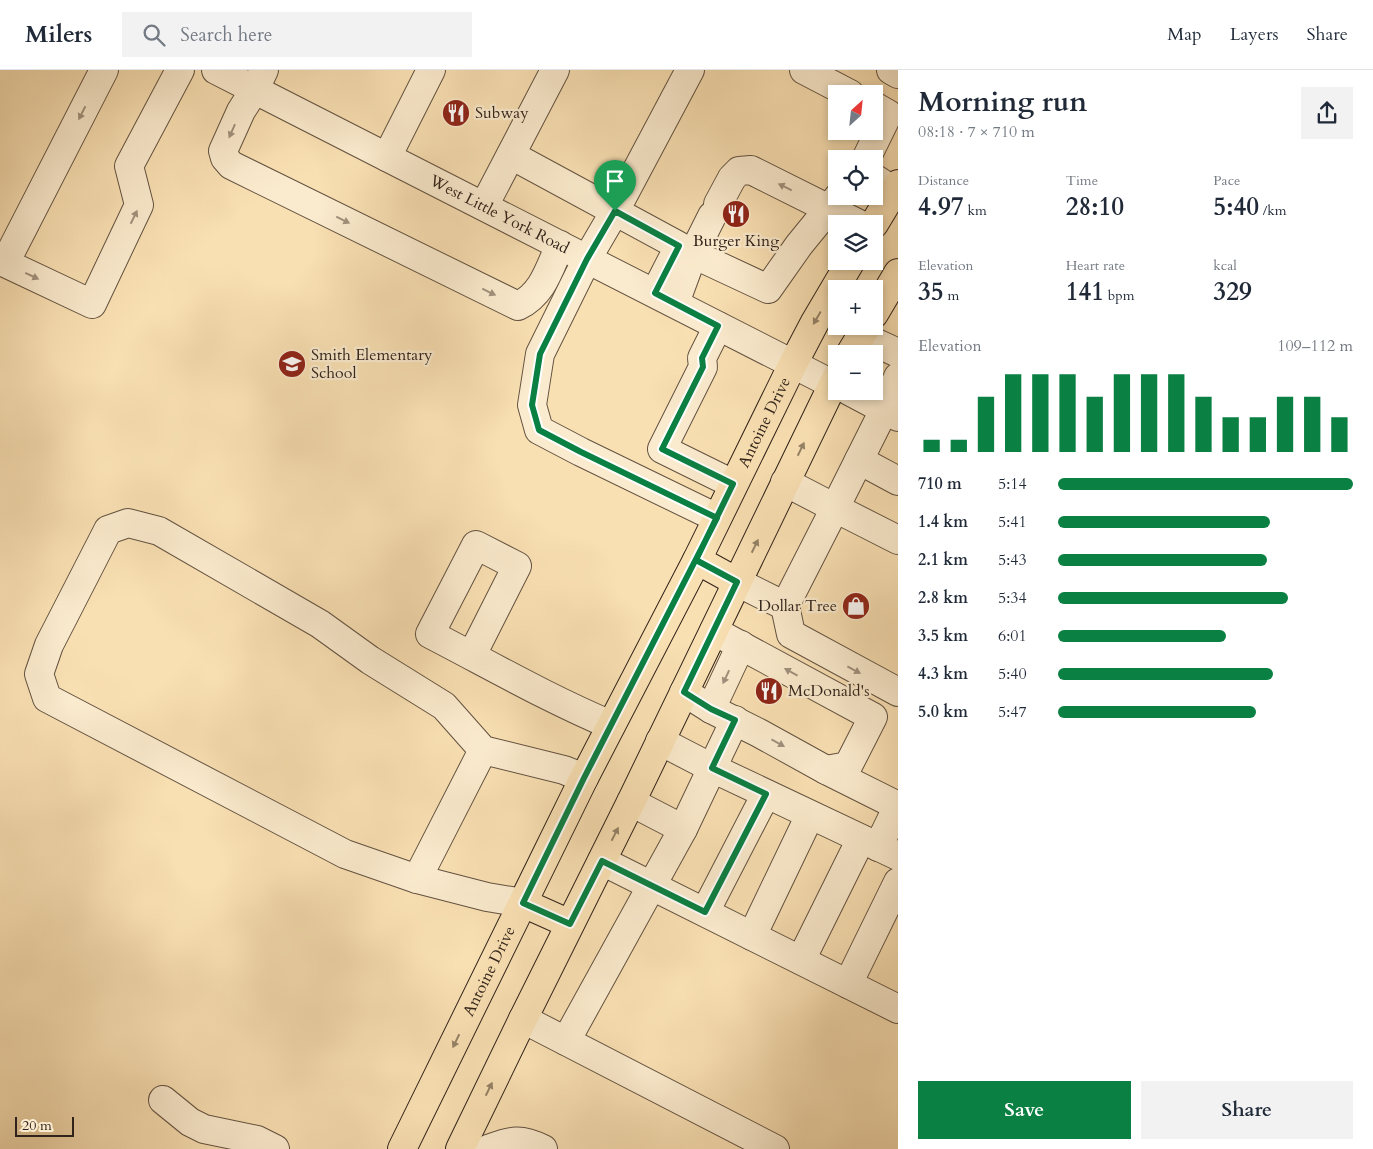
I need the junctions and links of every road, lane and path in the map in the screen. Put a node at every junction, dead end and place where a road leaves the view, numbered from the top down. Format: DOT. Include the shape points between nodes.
graph roads {
  1 [pos="104,70"];
  2 [pos="180,70"];
  3 [pos="216,70"];
  4 [pos="430,70"];
  5 [pos="555,70"];
  6 [pos="690,70"];
  7 [pos="804,70"];
  8 [pos="891,70"];
  9 [pos="898,74"];
  10 [pos="260,79"];
  11 [pos="833,85"];
  12 [pos="887,106"];
  13 [pos="870,150"];
  14 [pos="511,155"];
  15 [pos="387,157"];
  16 [pos="889,184"];
  17 [pos="828,200"];
  18 [pos="832,205"];
  19 [pos="837,205"];
  20 [pos="484,206"];
  21 [pos="615,211"];
  22 [pos="849,215"];
  23 [pos="877,215"];
  24 [pos="560,245"];
  25 [pos="693,254"];
  26 [pos="587,259"];
  27 [pos="846,270"];
  28 [pos="898,273"];
  29 [pos="665,298"];
  30 [pos="883,298"];
  31 [pos="718,326"];
  32 [pos="868,335"];
  33 [pos="898,353"];
  34 [pos="793,364"];
  35 [pos="898,377"];
  36 [pos="828,380"];
  37 [pos="830,400"];
  38 [pos="866,400"];
  39 [pos="891,413"];
  40 [pos="859,460"];
  41 [pos="898,480"];
  42 [pos="785,482"];
  43 [pos="733,484"];
  44 [pos="835,508"];
  45 [pos="717,518"];
  46 [pos="898,540"];
  47 [pos="696,560"];
  48 [pos="737,582"];
  49 [pos="785,606"];
  50 [pos="714,631"];
  51 [pos="741,644"];
  52 [pos="472,655"];
  53 [pos="684,692"];
  54 [pos="898,692"];
  55 [pos="723,714"];
  56 [pos="611,725"];
  57 [pos="660,741"];
  58 [pos="483,750"];
  59 [pos="712,768"];
  60 [pos="837,768"];
  61 [pos="584,778"];
  62 [pos="766,794"];
  63 [pos="631,802"];
  64 [pos="898,806"];
  65 [pos="810,815"];
  66 [pos="683,828"];
  67 [pos="879,847"];
  68 [pos="602,861"];
  69 [pos="417,879"];
  70 [pos="898,882"];
  71 [pos="652,886"];
  72 [pos="523,903"];
  73 [pos="705,912"];
  74 [pos="570,924"];
  75 [pos="752,936"];
  76 [pos="801,960"];
  77 [pos="848,984"];
  78 [pos="897,1005"];
  79 [pos="522,1019"];
  80 [pos="566,1041"];
  81 [pos="163,1100"];
  82 [pos="465,1138"];
  83 [pos="211,1139"];
  84 [pos="266,1147"];
  85 [pos="402,1149"];
  86 [pos="488,1149"];
  87 [pos="543,1149"];
  88 [pos="775,1149"];
  1 -- 2 [label="street, one-way" via="6,263 92,304 139,205 129,166"];
  3 -- 10 [label="street, West Little York Road"];
  4 -- 15 [label="street"];
  5 -- 14 [label="street"];
  6 -- 21 [label="street"];
  7 -- 11 [label="street"];
  8 -- 9 [label="street"];
  10 -- 15 [label="street, West Little York Road"];
  10 -- 24 [label="street, one-way" via="223,151 231,165 518,306 539,291"];
  12 -- 13 [label="street"];
  14 -- 20 [label="street"];
  14 -- 21 [label="street"];
  15 -- 20 [label="street, West Little York Road"];
  16 -- 23 [label="main road"];
  17 -- 25 [label="street, one-way" via="751,170 739,171 732,178"];
  18 -- 25 [label="street" via="768,288"];
  19 -- 22 [label="street"];
  20 -- 24 [label="street, West Little York Road"];
  21 -- 26 [label="street"];
  21 -- 29 [label="street" via="679,246"];
  24 -- 26 [label="street, West Little York Road"];
  25 -- 29 [label="street"];
  26 -- 29 [label="street, West Little York Road"];
  26 -- 45 [label="street" via="540,354 532,405 539,430"];
  27 -- 34 [label="main road, Antoine Drive, one-way"];
  28 -- 30 [label="main road"];
  29 -- 31 [label="street, West Little York Road"];
  31 -- 34 [label="street, West Little York Road"];
  31 -- 43 [label="street" via="702,358 703,367 662,449"];
  32 -- 33 [label="street"];
  34 -- 36 [label="street, West Little York Road"];
  34 -- 43 [label="main road, Antoine Drive"];
  35 -- 39 [label="street"];
  42 -- 37 [label="main road, one-way"];
  38 -- 39 [label="street, West Little York Road"];
  39 -- 40 [label="street"];
  40 -- 41 [label="street"];
  40 -- 44 [label="street"];
  42 -- 44 [label="street"];
  48 -- 42 [label="main road, one-way"];
  43 -- 45 [label="main road, Antoine Drive"];
  44 -- 46 [label="street"];
  44 -- 49 [label="street"];
  45 -- 47 [label="main road, Antoine Drive"];
  47 -- 48 [label="main road"];
  47 -- 56 [label="main road, Antoine Drive"];
  48 -- 49 [label="street"];
  48 -- 50 [label="main road"];
  49 -- 54 [label="street, one-way" via="791,634"];
  50 -- 51 [label="street"];
  50 -- 53 [label="main road"];
  51 -- 55 [label="street, one-way"];
  60 -- 51 [label="street, one-way" via="873,716"];
  52 -- 56 [label="street"];
  53 -- 55 [label="street"];
  53 -- 57 [label="main road"];
  55 -- 59 [label="street"];
  55 -- 60 [label="street, one-way"];
  56 -- 61 [label="main road, Antoine Drive"];
  57 -- 59 [label="street"];
  57 -- 63 [label="main road"];
  58 -- 61 [label="street"];
  58 -- 69 [label="street"];
  58 -- 69 [label="street" via="444,706 320,624 159,531 128,523 108,530 49,645 39,674 46,698 345,854"];
  59 -- 62 [label="street"];
  59 -- 66 [label="street"];
  60 -- 64 [label="street"];
  61 -- 72 [label="main road, Antoine Drive"];
  62 -- 65 [label="street"];
  62 -- 73 [label="street"];
  63 -- 66 [label="street"];
  68 -- 63 [label="main road, one-way"];
  64 -- 67 [label="street"];
  65 -- 67 [label="street"];
  65 -- 75 [label="street"];
  66 -- 71 [label="street"];
  67 -- 76 [label="street"];
  68 -- 71 [label="street"];
  68 -- 74 [label="main road"];
  69 -- 72 [label="street"];
  70 -- 77 [label="street"];
  71 -- 73 [label="street"];
  71 -- 80 [label="street"];
  72 -- 74 [label="main road"];
  72 -- 85 [label="main road, Antoine Drive, one-way"];
  73 -- 75 [label="street"];
  74 -- 79 [label="main road"];
  75 -- 76 [label="street"];
  76 -- 77 [label="street"];
  77 -- 78 [label="street"];
  79 -- 80 [label="street"];
  82 -- 79 [label="main road, one-way"];
  80 -- 88 [label="street"];
  81 -- 83 [label="street"];
  82 -- 86 [label="street"];
  83 -- 84 [label="street" via="257,1140"];
  86 -- 87 [label="street" via="511,1141 530,1143"];
}
